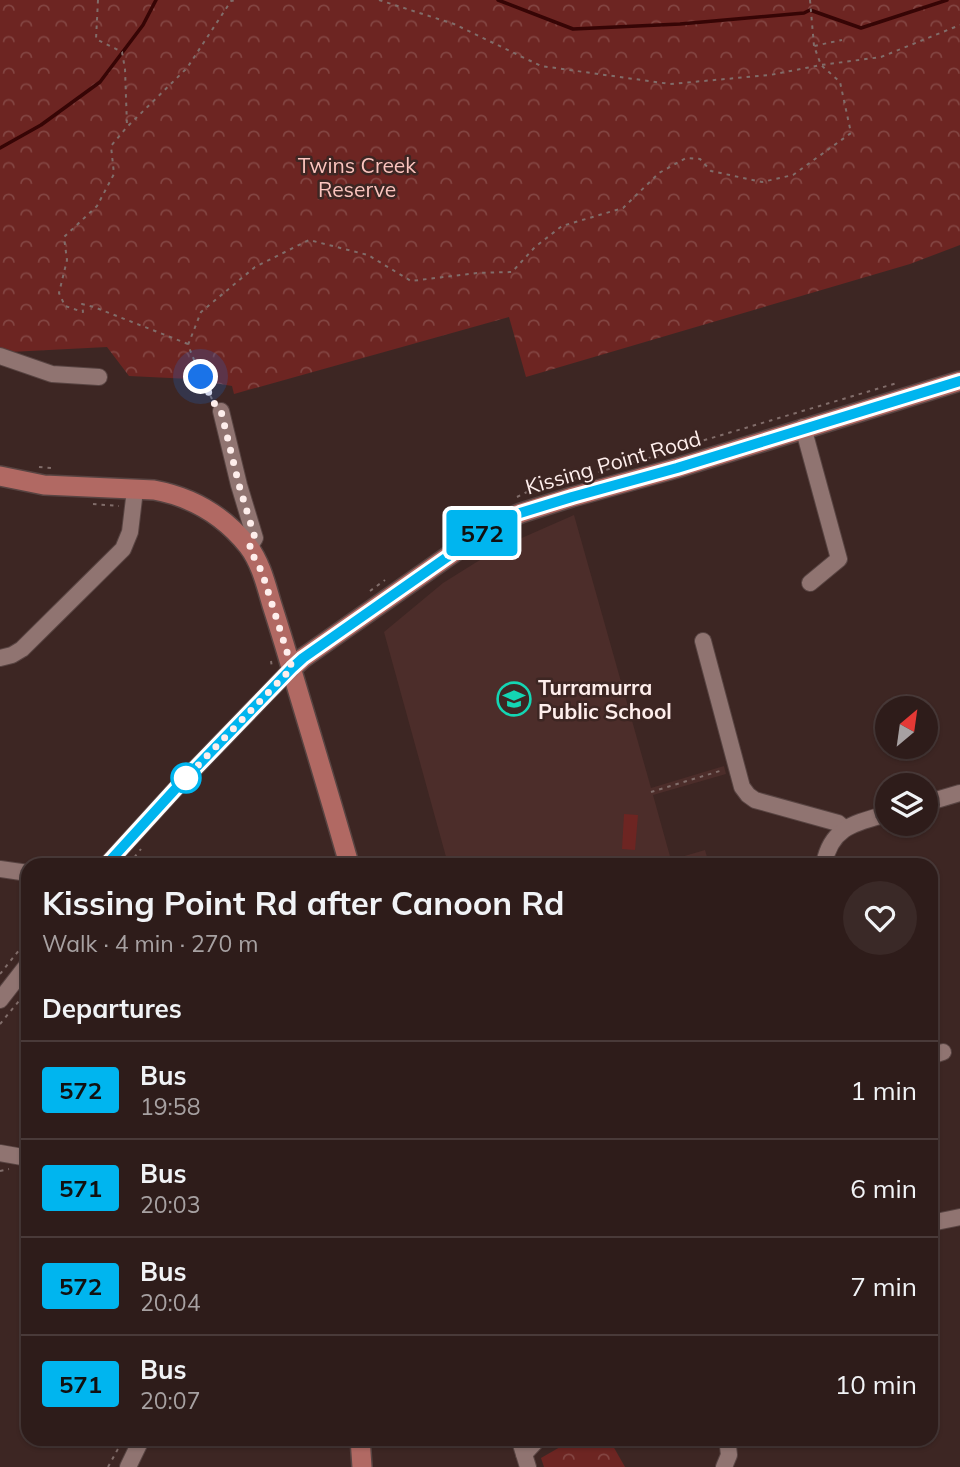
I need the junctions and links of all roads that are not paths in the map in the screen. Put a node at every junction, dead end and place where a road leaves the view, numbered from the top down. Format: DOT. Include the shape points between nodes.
graph roads {
  1 [pos="0,356"];
  2 [pos="99,377"];
  3 [pos="960,381"];
  4 [pos="221,411"];
  5 [pos="803,428"];
  6 [pos="0,477"];
  7 [pos="135,490"];
  8 [pos="249,548"];
  9 [pos="810,583"];
  10 [pos="703,642"];
  11 [pos="0,658"];
  12 [pos="292,668"];
  13 [pos="960,793"];
  14 [pos="938,799"];
  15 [pos="875,817"];
  16 [pos="844,828"];
  17 [pos="112,858"];
  18 [pos="347,858"];
  19 [pos="825,858"];
  20 [pos="0,869"];
  21 [pos="21,872"];
  22 [pos="21,973"];
  23 [pos="0,1000"];
  24 [pos="0,1153"];
  25 [pos="21,1157"];
  26 [pos="960,1217"];
  27 [pos="938,1222"];
  28 [pos="138,1446"];
  29 [pos="361,1446"];
  30 [pos="728,1446"];
  31 [pos="128,1467"];
  32 [pos="362,1467"];
  33 [pos="724,1467"];
  1 -- 2 [label="street" via="52,374"];
  3 -- 5 [label="main road, Kissing Point Road"];
  4 -- 8 [label="street" via="255,538"];
  5 -- 9 [label="street" via="839,559"];
  5 -- 12 [label="main road, Kissing Point Road" via="497,523"];
  6 -- 7 [label="main road" via="44,485"];
  7 -- 8 [label="main road" via="172,493 204,507"];
  7 -- 11 [label="street" via="123,549 22,649"];
  8 -- 12 [label="main road" via="262,572"];
  10 -- 16 [label="street" via="747,795"];
  12 -- 17 [label="street, Kissing Point Road"];
  12 -- 18 [label="main road"];
  13 -- 14 [label="street"];
  15 -- 16 [label="street"];
  16 -- 19 [label="street"];
  20 -- 21 [label="street"];
  22 -- 23 [label="street"];
  24 -- 25 [label="street"];
  26 -- 27 [label="street"];
  28 -- 31 [label="street"];
  29 -- 32 [label="main road"];
  30 -- 33 [label="street"];
}
